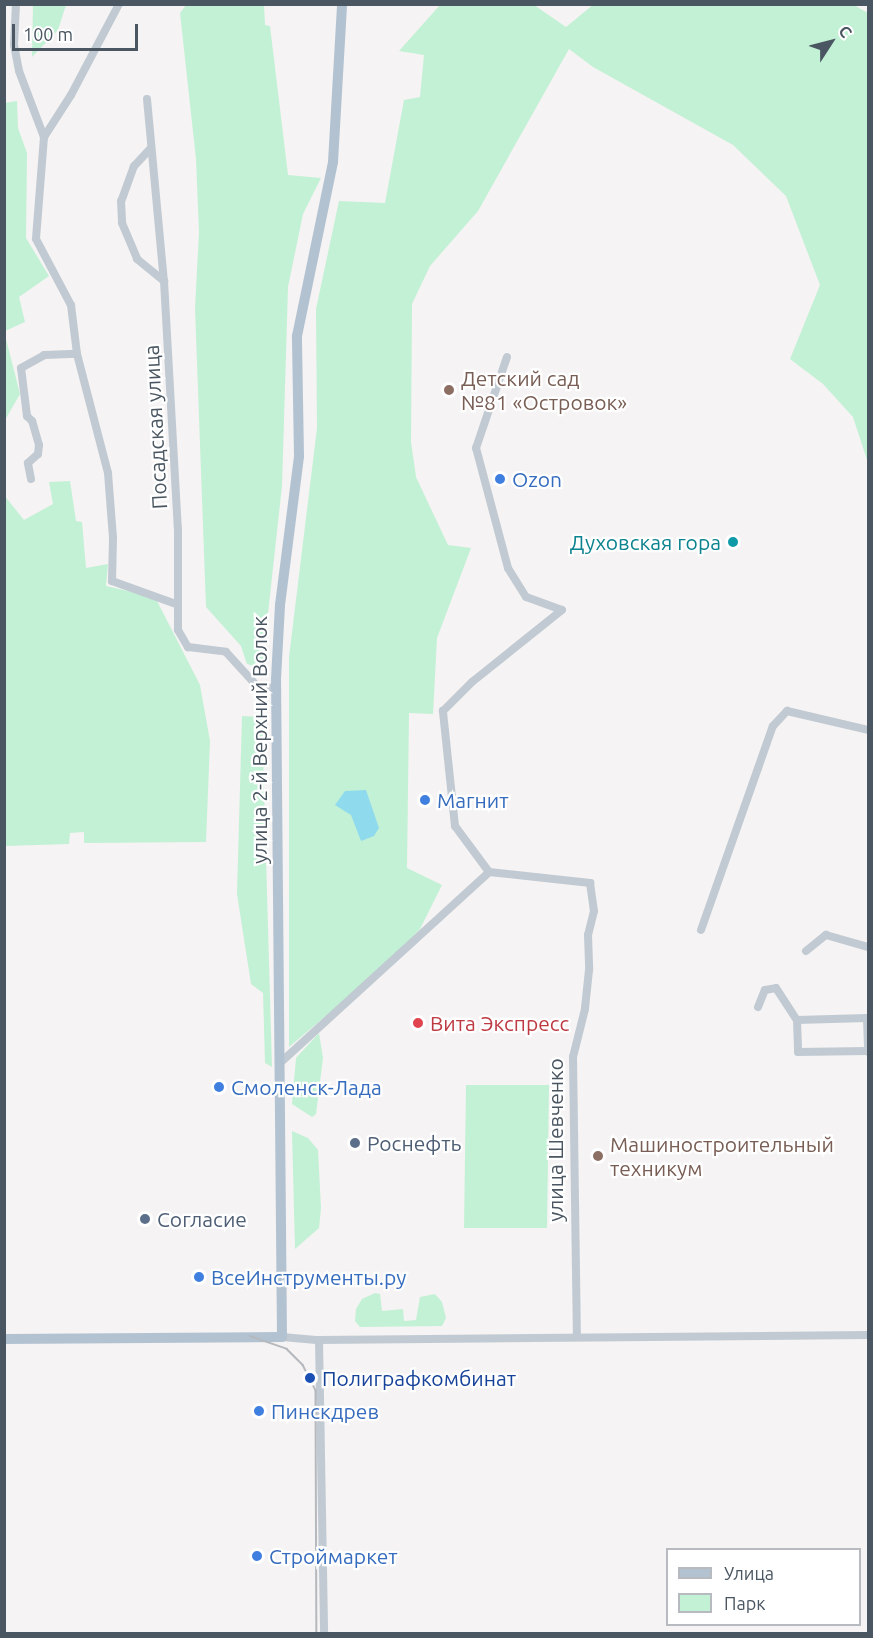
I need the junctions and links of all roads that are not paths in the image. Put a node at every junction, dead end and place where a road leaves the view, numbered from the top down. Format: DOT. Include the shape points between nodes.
graph roads {
  1 [pos="16,4"];
  2 [pos="119,4"];
  3 [pos="342,4"];
  4 [pos="147,99"];
  5 [pos="44,137"];
  6 [pos="151,148"];
  7 [pos="164,280"];
  8 [pos="77,354"];
  9 [pos="507,357"];
  10 [pos="31,479"];
  11 [pos="176,604"];
  12 [pos="276,688"];
  13 [pos="868,730"];
  14 [pos="489,872"];
  15 [pos="701,930"];
  16 [pos="868,947"];
  17 [pos="806,951"];
  18 [pos="758,1007"];
  19 [pos="797,1020"];
  20 [pos="868,1051"];
  21 [pos="280,1063"];
  22 [pos="868,1335"];
  23 [pos="282,1336"];
  24 [pos="577,1336"];
  25 [pos="4,1339"];
  26 [pos="319,1340"];
  27 [pos="324,1634"];
  1 -- 5 [label="street" via="14,45 19,70"];
  2 -- 5 [label="street"];
  3 -- 12 [label="main road, улица 2-й Верхний Волок" via="333,162 297,336 299,456 280,605"];
  4 -- 6 [label="street, Посадская улица"];
  5 -- 8 [label="street" via="36,239 72,305"];
  6 -- 7 [label="street, Посадская улица"];
  6 -- 7 [label="street" via="134,166 121,201 122,223 137,259"];
  7 -- 11 [label="street, Посадская улица" via="178,529"];
  8 -- 10 [label="street" via="44,355 21,368 27,416 32,420 39,446 38,454 28,463"];
  8 -- 11 [label="street" via="108,473 112,581"];
  9 -- 14 [label="street" via="476,448 508,568 526,597 562,610 472,682 443,711 455,826"];
  11 -- 12 [label="street, Посадская улица" via="178,630 188,646 226,652 258,687"];
  12 -- 21 [label="main road, улица 2-й Верхний Волок"];
  13 -- 15 [label="street" via="787,711 773,726"];
  14 -- 21 [label="street"];
  14 -- 24 [label="street, улица Шевченко" via="590,883 594,910 588,935 585,1009 573,1057"];
  16 -- 17 [label="street" via="826,935"];
  18 -- 19 [label="street" via="765,990 776,988"];
  19 -- 20 [label="street" via="798,1052"];
  19 -- 20 [label="street" via="867,1018"];
  21 -- 23 [label="main road, улица 2-й Верхний Волок"];
  22 -- 24 [label="street"];
  23 -- 25 [label="main road"];
  23 -- 26 [label="street"];
  24 -- 26 [label="street"];
  26 -- 27 [label="street"];
}
